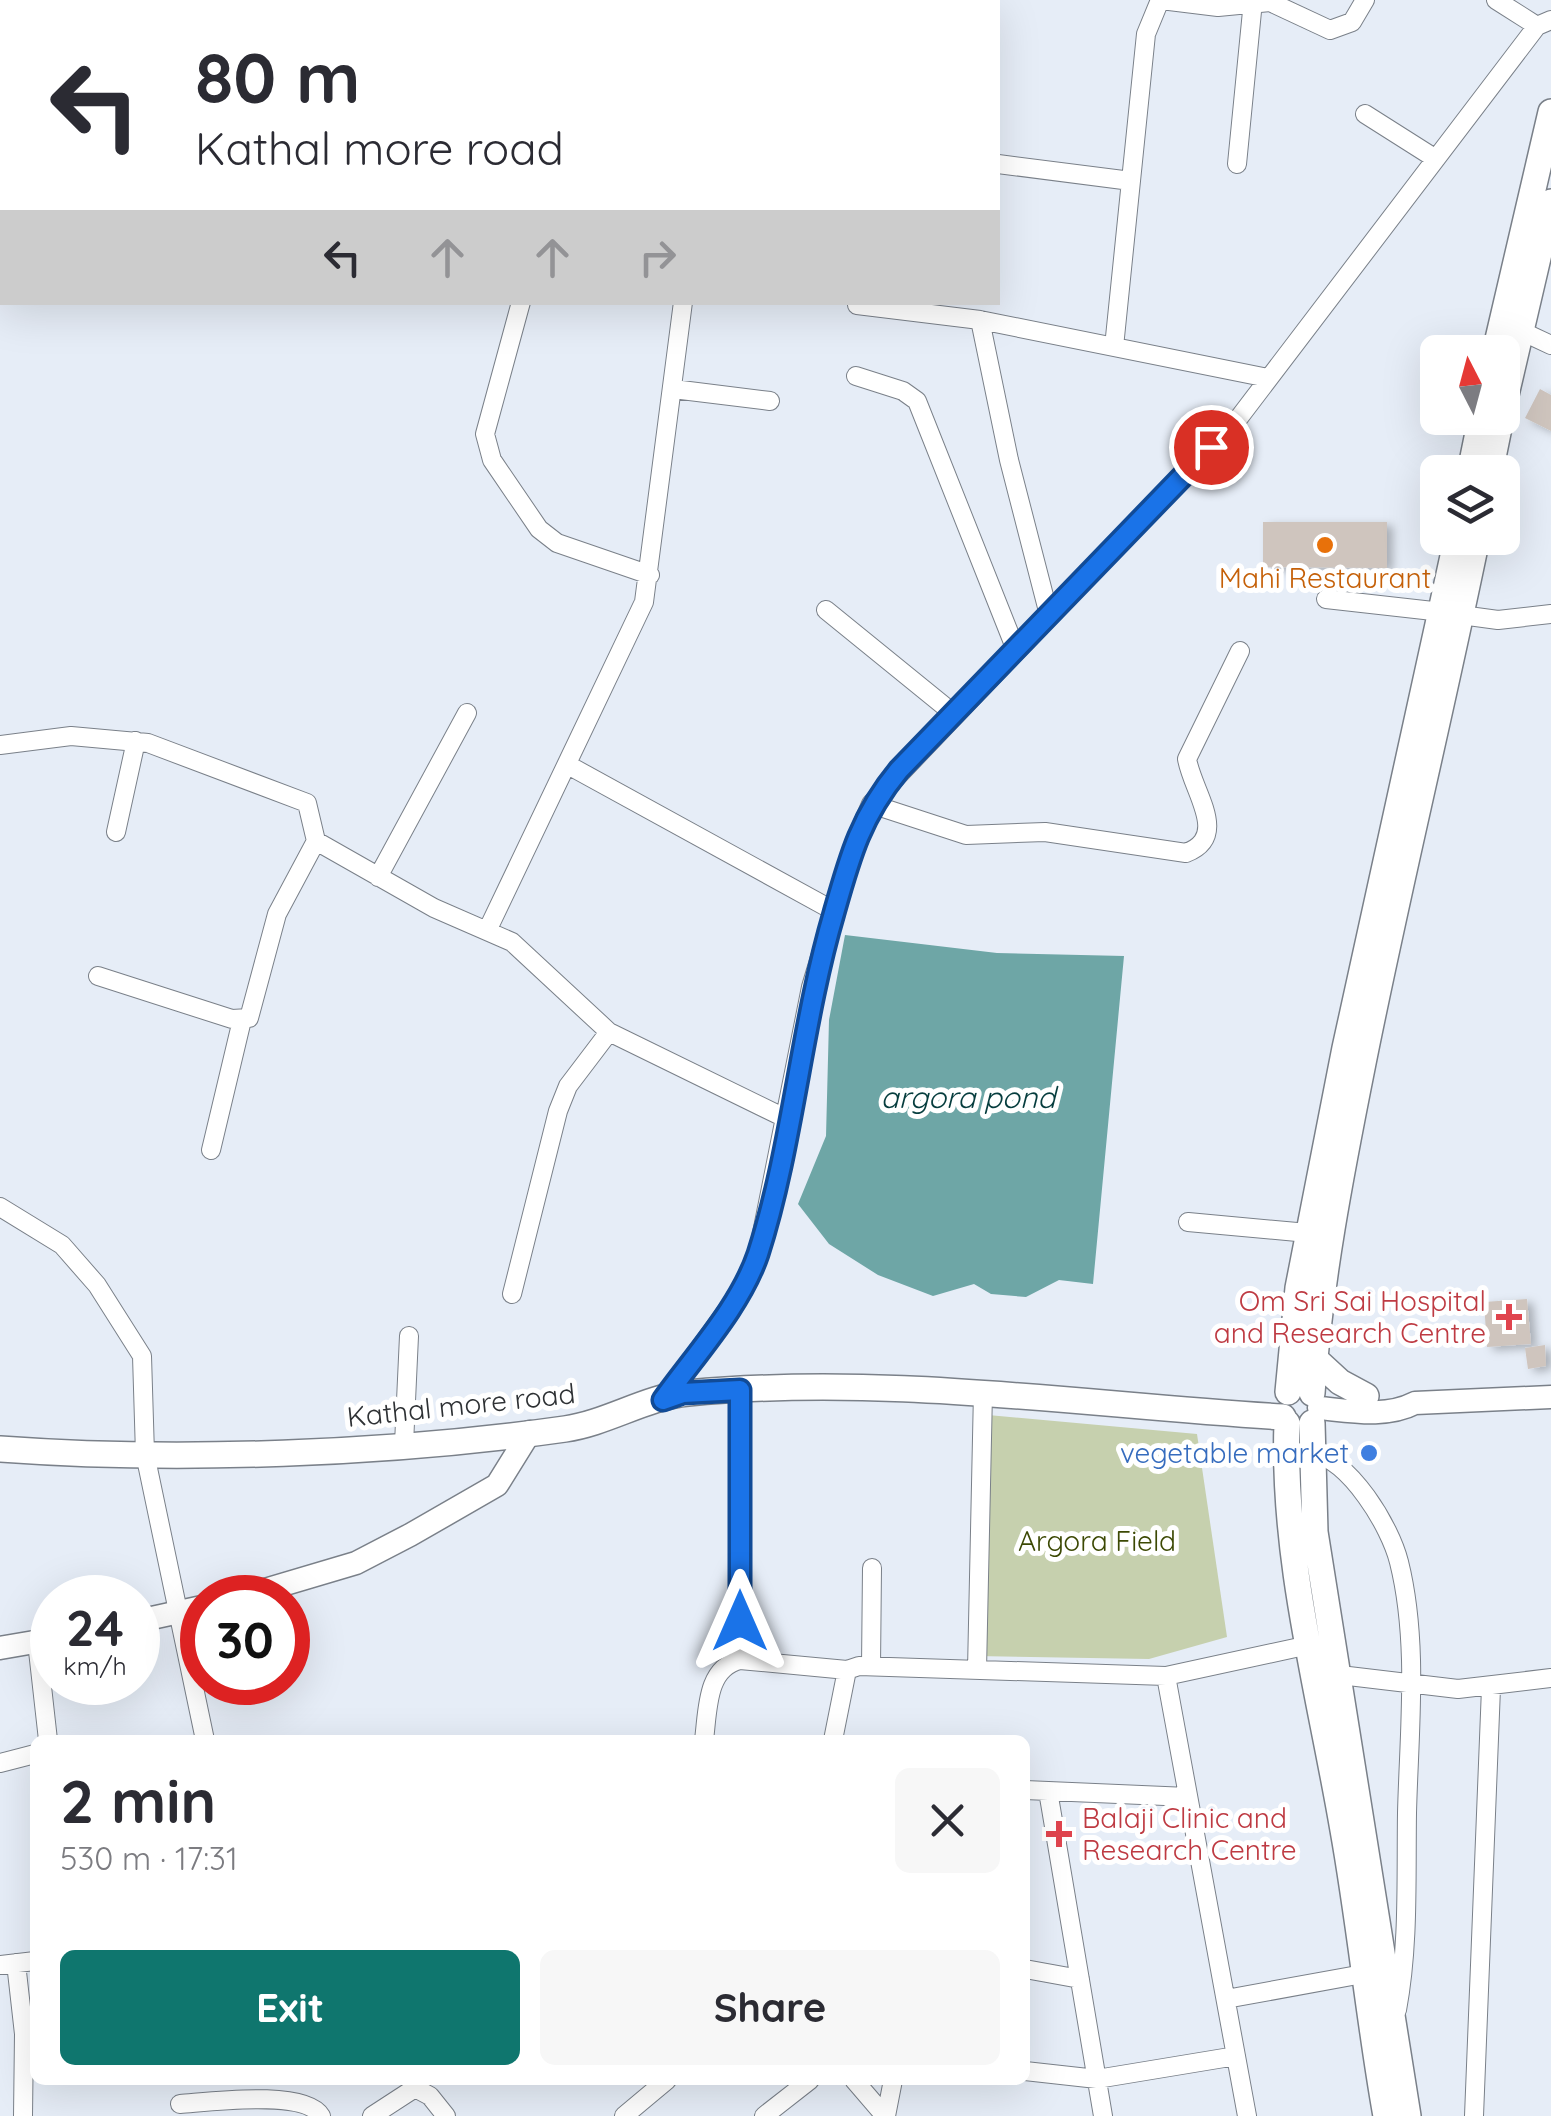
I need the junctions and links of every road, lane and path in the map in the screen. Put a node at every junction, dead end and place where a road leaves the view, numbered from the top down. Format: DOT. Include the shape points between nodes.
graph roads {
  1 [pos="1160,0"];
  2 [pos="1366,0"];
  3 [pos="1496,0"];
  4 [pos="1253,1"];
  5 [pos="1544,23"];
  6 [pos="1551,112"];
  7 [pos="1365,114"];
  8 [pos="1436,159"];
  9 [pos="1000,164"];
  10 [pos="1237,164"];
  11 [pos="1131,180"];
  12 [pos="1551,202"];
  13 [pos="520,305"];
  14 [pos="683,305"];
  15 [pos="857,305"];
  16 [pos="980,320"];
  17 [pos="1519,330"];
  18 [pos="1498,335"];
  19 [pos="1518,335"];
  20 [pos="1551,344"];
  21 [pos="1114,347"];
  22 [pos="856,376"];
  23 [pos="1268,378"];
  24 [pos="673,389"];
  25 [pos="770,401"];
  26 [pos="1457,555"];
  27 [pos="1471,555"];
  28 [pos="650,575"];
  29 [pos="1326,599"];
  30 [pos="826,610"];
  31 [pos="1452,613"];
  32 [pos="1551,614"];
  33 [pos="1049,615"];
  34 [pos="1016,650"];
  35 [pos="1240,651"];
  36 [pos="467,713"];
  37 [pos="954,714"];
  38 [pos="136,741"];
  39 [pos="0,746"];
  40 [pos="568,766"];
  41 [pos="871,804"];
  42 [pos="116,832"];
  43 [pos="316,841"];
  44 [pos="378,877"];
  45 [pos="834,912"];
  46 [pos="488,931"];
  47 [pos="98,976"];
  48 [pos="242,1020"];
  49 [pos="610,1032"];
  50 [pos="787,1118"];
  51 [pos="211,1150"];
  52 [pos="0,1207"];
  53 [pos="1188,1222"];
  54 [pos="1308,1233"];
  55 [pos="512,1294"];
  56 [pos="410,1336"];
  57 [pos="1315,1358"];
  58 [pos="740,1390"];
  59 [pos="983,1392"];
  60 [pos="1366,1396"];
  61 [pos="1551,1397"];
  62 [pos="663,1400"];
  63 [pos="1415,1404"];
  64 [pos="1302,1408"];
  65 [pos="530,1432"];
  66 [pos="404,1444"];
  67 [pos="0,1449"];
  68 [pos="146,1454"];
  69 [pos="1312,1454"];
  70 [pos="872,1568"];
  71 [pos="182,1575"];
  72 [pos="310,1576"];
  73 [pos="30,1643"];
  74 [pos="1309,1645"];
  75 [pos="0,1648"];
  76 [pos="740,1660"];
  77 [pos="872,1666"];
  78 [pos="846,1670"];
  79 [pos="977,1670"];
  80 [pos="1340,1675"];
  81 [pos="1166,1676"];
  82 [pos="1551,1678"];
  83 [pos="1410,1686"];
  84 [pos="1492,1688"];
  85 [pos="47,1705"];
  86 [pos="202,1705"];
  87 [pos="48,1735"];
  88 [pos="205,1735"];
  89 [pos="705,1735"];
  90 [pos="834,1735"];
  91 [pos="30,1755"];
  92 [pos="0,1763"];
  93 [pos="1030,1790"];
  94 [pos="1048,1791"];
  95 [pos="1188,1797"];
  96 [pos="17,1963"];
  97 [pos="1030,1970"];
  98 [pos="1363,1974"];
  99 [pos="1080,1979"];
  100 [pos="1226,1999"];
  101 [pos="1393,2030"];
  102 [pos="1236,2056"];
  103 [pos="1030,2072"];
  104 [pos="1096,2079"];
  105 [pos="661,2085"];
  106 [pos="804,2085"];
  107 [pos="858,2085"];
  108 [pos="892,2085"];
  109 [pos="180,2104"];
  110 [pos="23,2116"];
  111 [pos="321,2116"];
  112 [pos="372,2116"];
  113 [pos="446,2116"];
  114 [pos="624,2116"];
  115 [pos="764,2116"];
  116 [pos="886,2116"];
  117 [pos="1103,2116"];
  118 [pos="1247,2116"];
  119 [pos="1386,2116"];
  120 [pos="1408,2116"];
  121 [pos="1474,2116"];
  1 -- 4 [label="street" via="1235,7"];
  1 -- 11 [label="street" via="1146,34"];
  2 -- 4 [label="street" via="1352,22 1330,30 1284,7"];
  3 -- 5 [label="street"];
  4 -- 10 [label="street"];
  5 -- 8 [label="street"];
  6 -- 18 [label="main road"];
  7 -- 8 [label="street"];
  8 -- 23 [label="street"];
  9 -- 11 [label="street"];
  11 -- 21 [label="street"];
  12 -- 17 [label="main road"];
  13 -- 28 [label="street" via="485,434 492,460 539,529 558,543"];
  14 -- 24 [label="street"];
  15 -- 16 [label="street"];
  16 -- 21 [label="street"];
  16 -- 33 [label="street"];
  17 -- 19 [label="main road"];
  17 -- 20 [label="street"];
  21 -- 23 [label="street"];
  22 -- 34 [label="street" via="917,401"];
  23 -- 33 [label="street" via="1238,419"];
  24 -- 25 [label="street"];
  24 -- 28 [label="street"];
  26 -- 31 [label="main road"];
  27 -- 31 [label="main road"];
  28 -- 40 [label="street" via="630,639"];
  29 -- 31 [label="street"];
  30 -- 37 [label="street"];
  31 -- 32 [label="street" via="1498,620"];
  31 -- 54 [label="main road" via="1373,909"];
  31 -- 57 [label="main road" via="1320,1289"];
  33 -- 34 [label="street"];
  34 -- 37 [label="street"];
  35 -- 41 [label="street" via="1187,759 1207,818 1203,846 1186,853 1044,832 966,834"];
  36 -- 44 [label="street"];
  37 -- 41 [label="street"];
  38 -- 39 [label="street" via="71,736"];
  38 -- 42 [label="street"];
  38 -- 43 [label="street" via="307,804"];
  40 -- 45 [label="street"];
  40 -- 46 [label="street"];
  41 -- 45 [label="street"];
  43 -- 44 [label="street"];
  43 -- 48 [label="street" via="277,914 255,1008"];
  44 -- 46 [label="street"];
  45 -- 50 [label="street"];
  46 -- 49 [label="street" via="526,953"];
  47 -- 48 [label="street"];
  48 -- 51 [label="street"];
  49 -- 50 [label="street"];
  49 -- 55 [label="street" via="563,1098"];
  50 -- 62 [label="street" via="756,1258"];
  52 -- 68 [label="street" via="62,1245 97,1285 142,1356"];
  53 -- 54 [label="street"];
  54 -- 64 [label="main road" via="1298,1288"];
  56 -- 66 [label="street"];
  57 -- 60 [label="main road"];
  57 -- 64 [label="main road"];
  58 -- 59 [label="main road, Kathal more road"];
  58 -- 62 [label="main road, Kathal more road"];
  58 -- 76 [label="street"];
  59 -- 64 [label="main road, Kathal more road"];
  59 -- 79 [label="street"];
  60 -- 63 [label="street"];
  60 -- 64 [label="street"];
  61 -- 63 [label="street"];
  62 -- 65 [label="main road, Kathal more road" via="569,1428"];
  63 -- 64 [label="street" via="1384,1412"];
  64 -- 69 [label="main road"];
  64 -- 74 [label="main road" via="1290,1530"];
  65 -- 66 [label="main road, Kathal more road"];
  65 -- 72 [label="street" via="497,1485 356,1562"];
  66 -- 68 [label="main road, Kathal more road"];
  67 -- 68 [label="main road, Kathal more road"];
  68 -- 71 [label="street"];
  69 -- 80 [label="main road" via="1315,1532"];
  69 -- 83 [label="street" via="1327,1456 1354,1485 1399,1560"];
  70 -- 77 [label="street"];
  73 -- 75 [label="street"];
  74 -- 81 [label="street"];
  74 -- 98 [label="main road"];
  76 -- 78 [label="street"];
  76 -- 89 [label="street" via="717,1673"];
  77 -- 78 [label="street"];
  77 -- 79 [label="street"];
  78 -- 90 [label="street"];
  79 -- 81 [label="street"];
  80 -- 83 [label="street"];
  80 -- 101 [label="main road"];
  81 -- 95 [label="street"];
  82 -- 84 [label="street"];
  83 -- 84 [label="street"];
  83 -- 101 [label="street" via="1404,1954"];
  84 -- 121 [label="street"];
  85 -- 87 [label="street"];
  86 -- 88 [label="street"];
  91 -- 92 [label="street"];
  93 -- 94 [label="street"];
  94 -- 95 [label="street"];
  94 -- 99 [label="street"];
  95 -- 100 [label="street"];
  96 -- 110 [label="street"];
  97 -- 99 [label="street"];
  98 -- 100 [label="street"];
  98 -- 119 [label="main road"];
  99 -- 104 [label="street"];
  100 -- 102 [label="street"];
  101 -- 120 [label="main road"];
  102 -- 104 [label="street"];
  102 -- 118 [label="street"];
  103 -- 104 [label="street"];
  104 -- 117 [label="street"];
  105 -- 114 [label="street"];
  106 -- 115 [label="street"];
  107 -- 116 [label="street"];
  108 -- 116 [label="street"];
  109 -- 111 [label="street" via="291,2102"];
  112 -- 113 [label="street" via="415,2088"];
}
